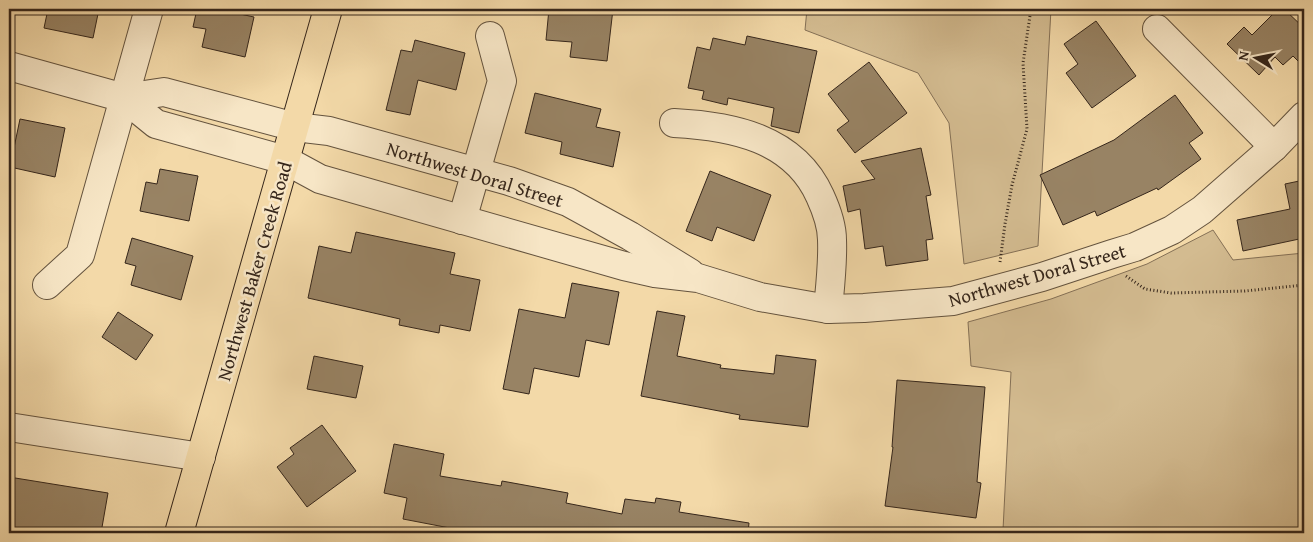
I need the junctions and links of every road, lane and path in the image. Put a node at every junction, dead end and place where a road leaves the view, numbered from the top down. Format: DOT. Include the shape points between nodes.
graph roads {
  1 [pos="149,9"];
  2 [pos="328,9"];
  3 [pos="1031,9"];
  4 [pos="1157,29"];
  5 [pos="490,36"];
  6 [pos="9,66"];
  7 [pos="124,98"];
  8 [pos="1304,116"];
  9 [pos="674,123"];
  10 [pos="294,127"];
  11 [pos="1274,147"];
  12 [pos="285,160"];
  13 [pos="475,172"];
  14 [pos="462,220"];
  15 [pos="1112,254"];
  16 [pos="698,278"];
  17 [pos="47,285"];
  18 [pos="1304,285"];
  19 [pos="998,289"];
  20 [pos="828,309"];
  21 [pos="9,427"];
  22 [pos="200,458"];
  23 [pos="179,533"];
  1 -- 7 [label="street"];
  2 -- 10 [label="main road, Northwest Baker Creek Road"];
  3 -- 19 [label="path" via="1024,63 1027,129 1012,185"];
  4 -- 11 [label="street"];
  5 -- 13 [label="street" via="502,81"];
  6 -- 7 [label="street"];
  7 -- 10 [label="street, Northwest Doral Street" via="164,92"];
  7 -- 12 [label="street, Northwest Doral Street" via="156,124"];
  7 -- 17 [label="street" via="80,255"];
  8 -- 11 [label="street, Northwest Doral Street"];
  9 -- 20 [label="street" via="707,125 762,139 792,157 815,184 826,208 832,239"];
  10 -- 12 [label="main road, Northwest Baker Creek Road"];
  10 -- 13 [label="street, Northwest Doral Street" via="329,130"];
  11 -- 15 [label="street, Northwest Doral Street" via="1202,210 1172,230"];
  12 -- 14 [label="street, Northwest Doral Street" via="320,179"];
  12 -- 22 [label="main road, Northwest Baker Creek Road"];
  13 -- 14 [label="street"];
  13 -- 16 [label="street, Northwest Doral Street" via="568,202"];
  14 -- 16 [label="street, Northwest Doral Street" via="624,266"];
  15 -- 18 [label="path" via="1128,278 1145,289 1172,293"];
  15 -- 19 [label="street, Northwest Doral Street"];
  16 -- 20 [label="street, Northwest Doral Street" via="760,297"];
  19 -- 20 [label="street, Northwest Doral Street" via="953,301"];
  21 -- 22 [label="street"];
  22 -- 23 [label="main road, Northwest Baker Creek Road"];
}
